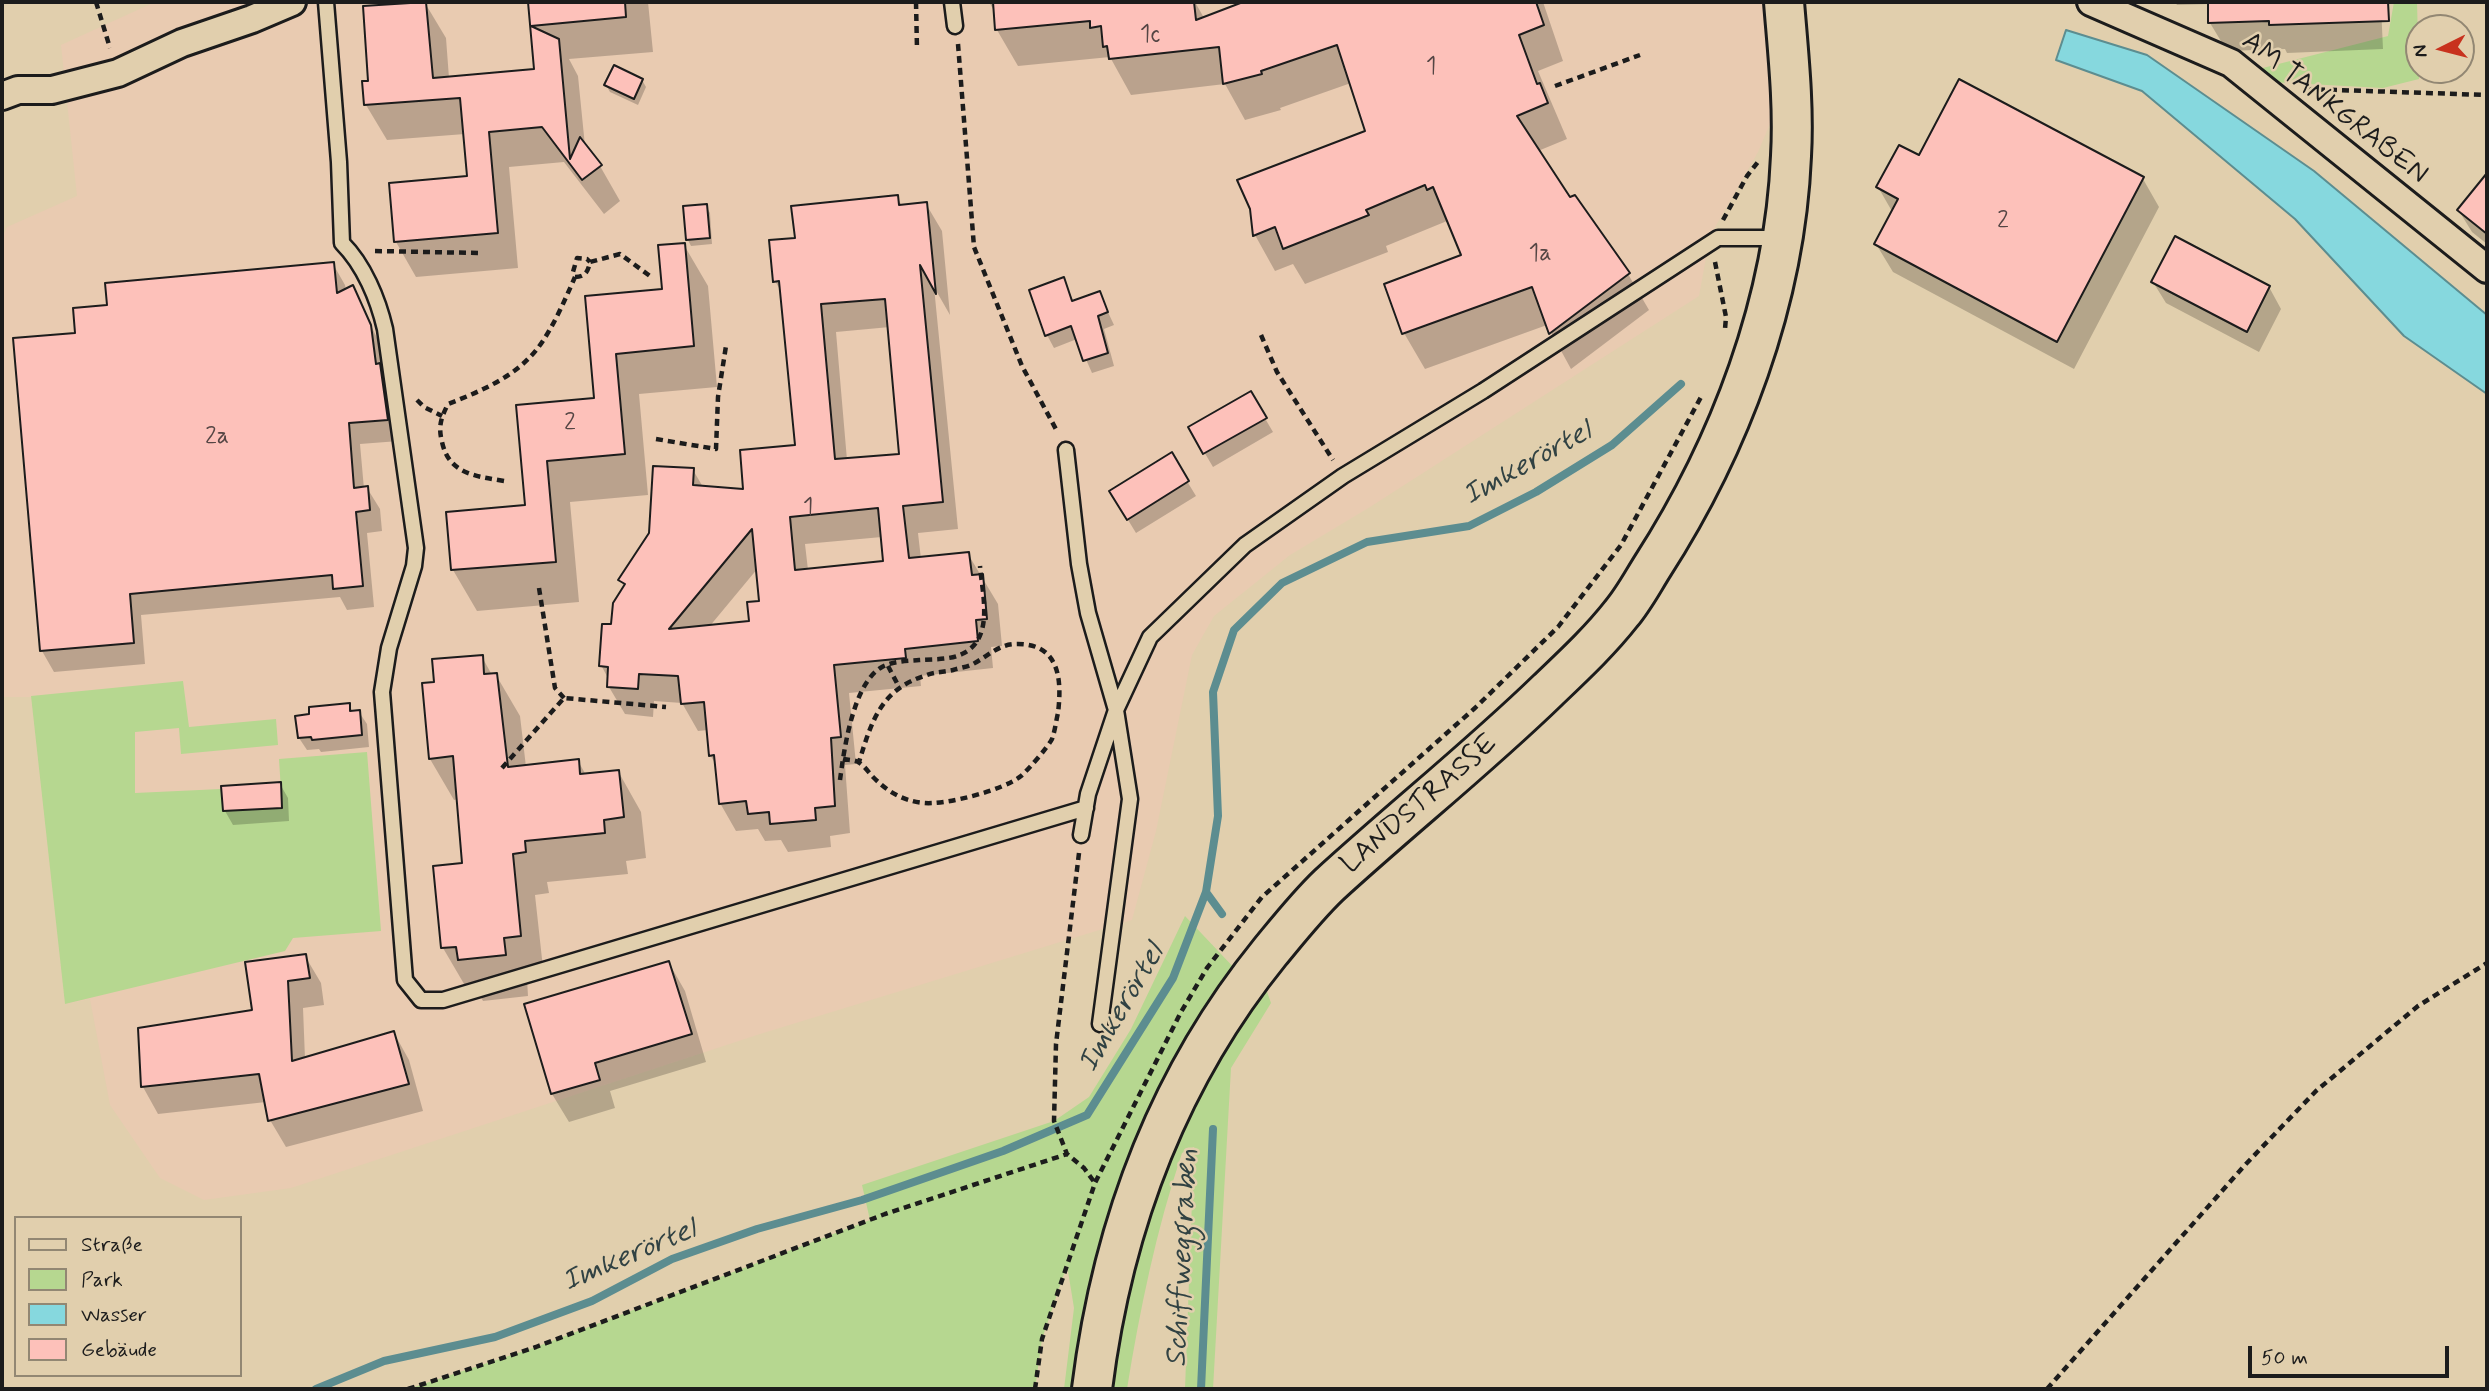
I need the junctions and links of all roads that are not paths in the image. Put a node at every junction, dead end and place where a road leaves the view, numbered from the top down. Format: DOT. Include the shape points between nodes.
graph roads {
  1 [pos="292,2"];
  2 [pos="326,2"];
  3 [pos="952,2"];
  4 [pos="1784,2"];
  5 [pos="2091,2"];
  6 [pos="955,26"];
  7 [pos="2,96"];
  8 [pos="1782,238"];
  9 [pos="2487,270"];
  10 [pos="1066,450"];
  11 [pos="1116,710"];
  12 [pos="1086,808"];
  13 [pos="1081,835"];
  14 [pos="1100,1024"];
  15 [pos="1092,1389"];
  1 -- 7 [label="street" via="108,76"];
  2 -- 12 [label="lane" via="342,243 379,305 385,329 416,548 382,692 405,980 421,1000 443,1000"];
  3 -- 6 [label="lane"];
  4 -- 8 [label="main road, LANDSTRASSE" via="1792,153"];
  5 -- 9 [label="street, AM TANKGRABEN" via="2231,63"];
  8 -- 11 [label="lane" via="1719,233 1704,249 1343,476 1245,545 1150,637"];
  8 -- 15 [label="main road, LANDSTRASSE" via="1760,338 1706,474 1624,611 1528,709 1326,888 1242,986 1206,1040 1157,1136 1133,1204 1098,1336"];
  10 -- 11 [label="lane" via="1088,613"];
  11 -- 12 [label="lane"];
  11 -- 14 [label="lane" via="1130,799"];
  12 -- 13 [label="lane"];
}
